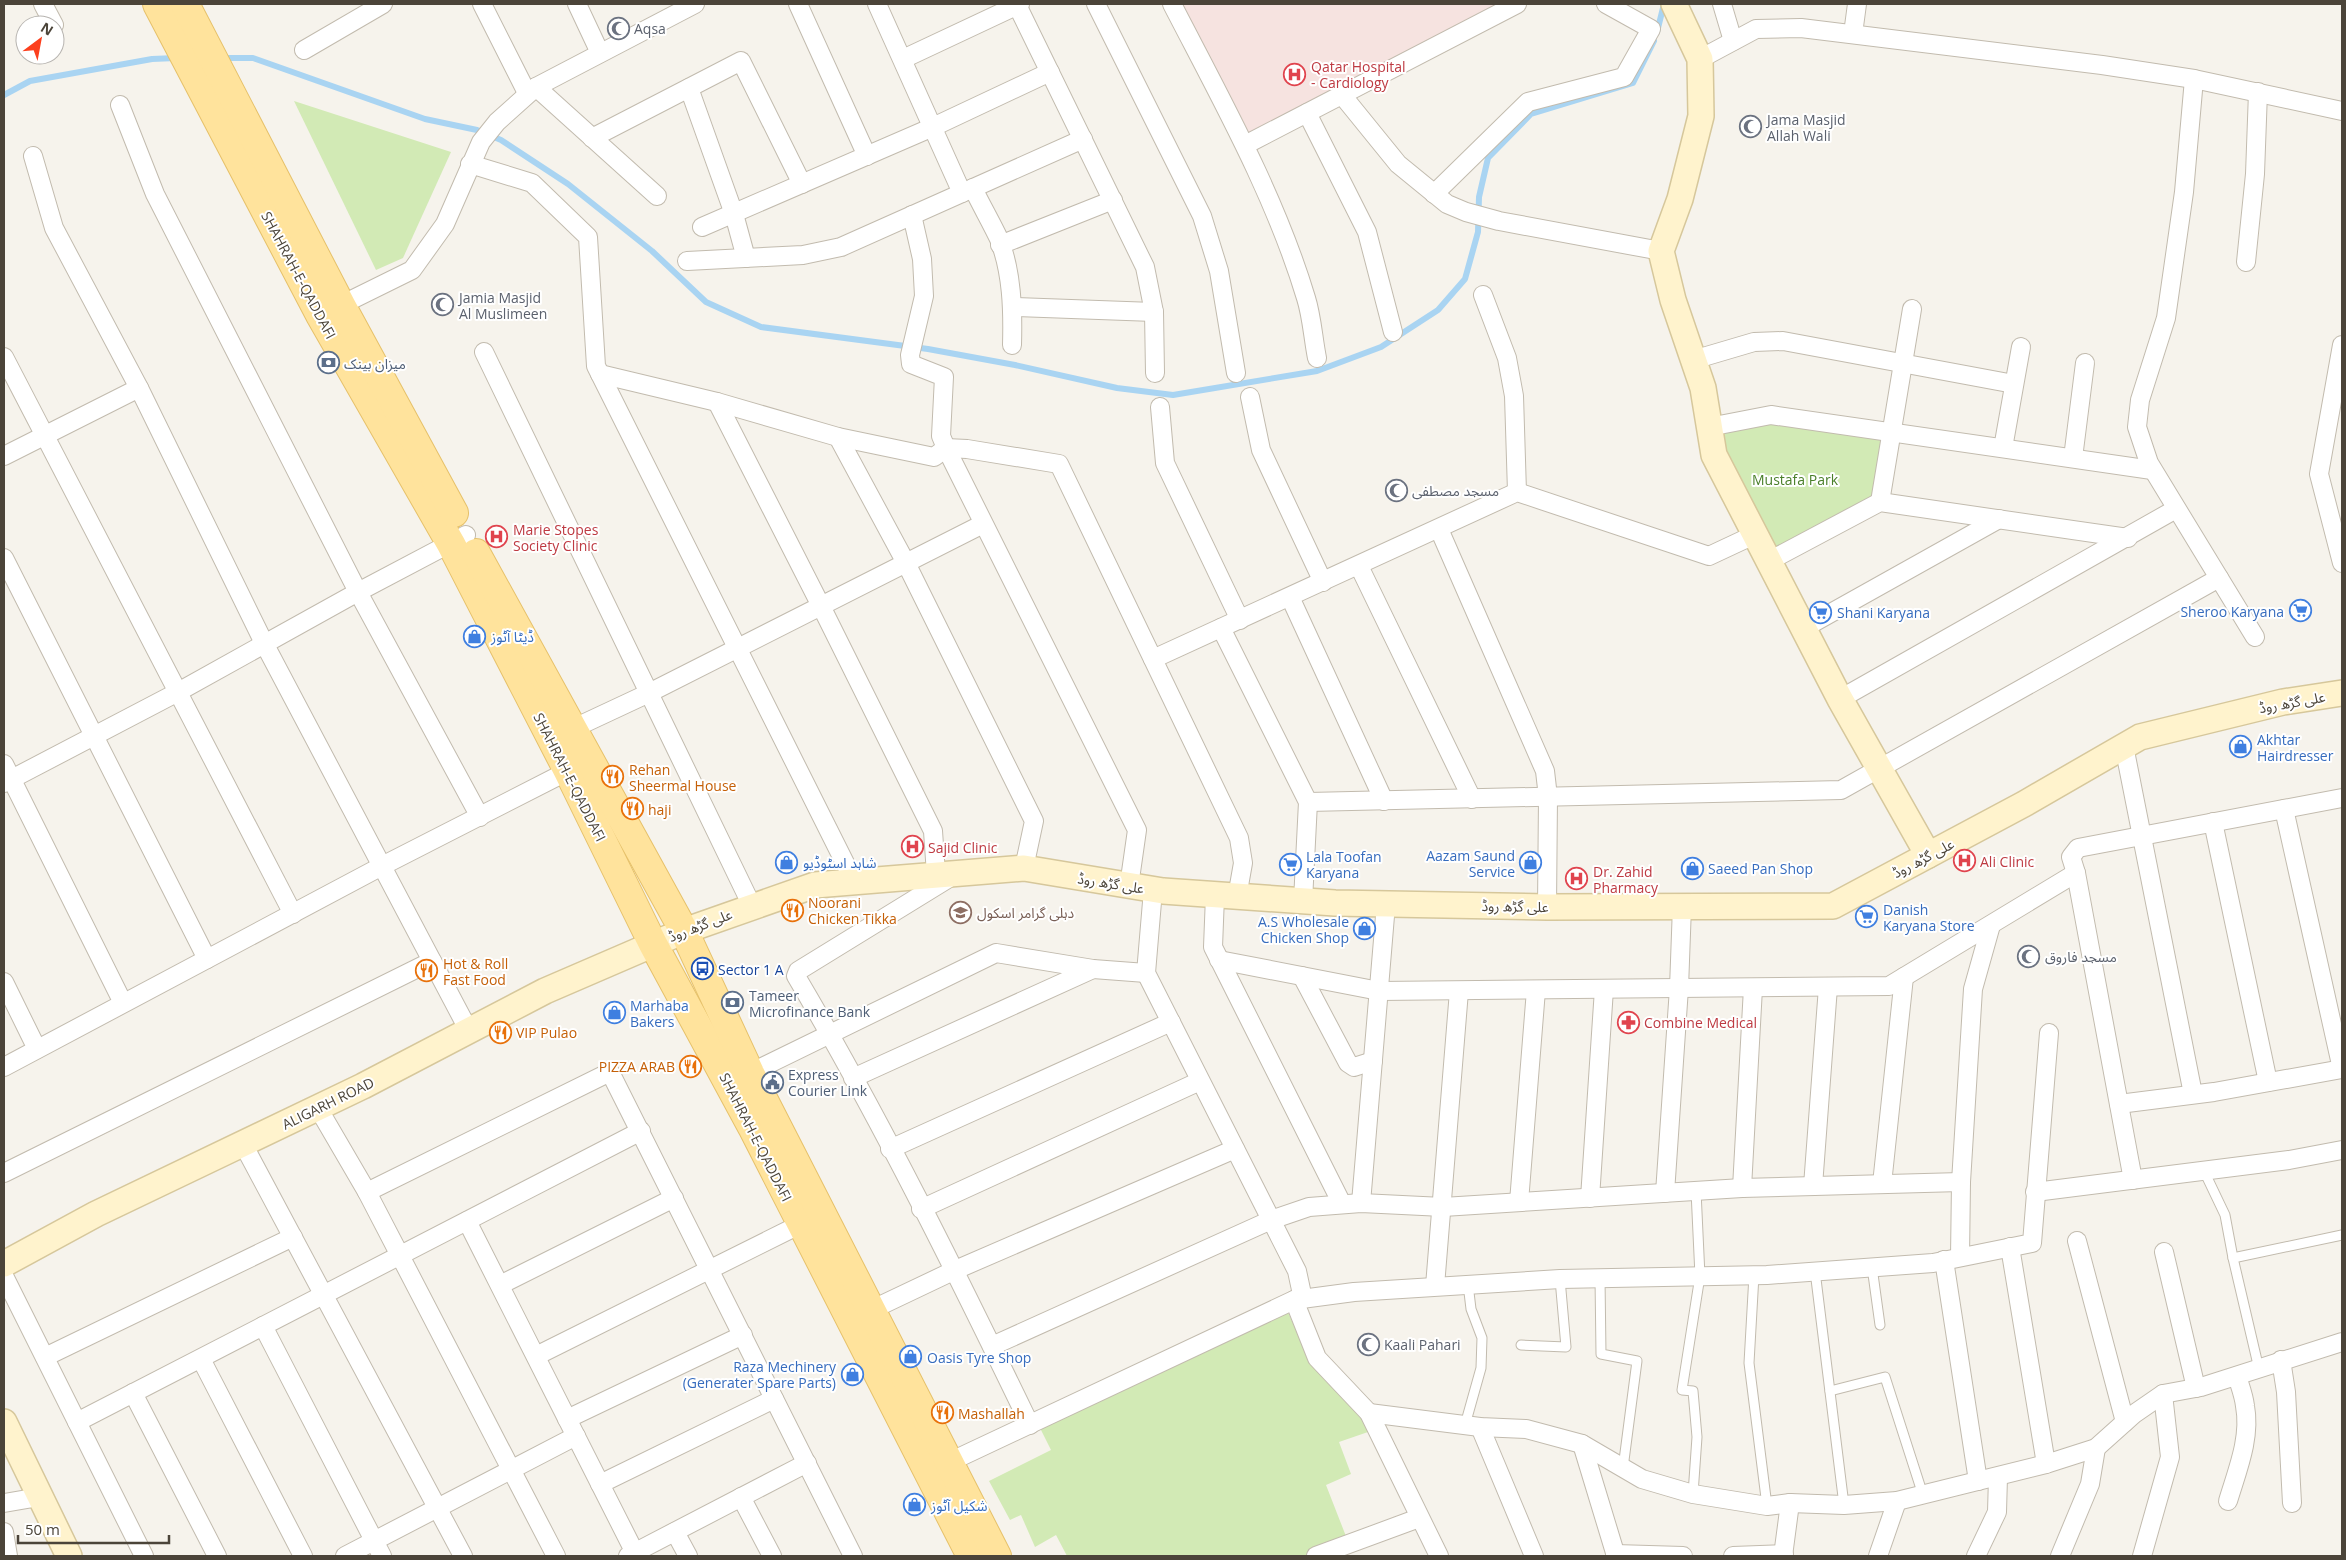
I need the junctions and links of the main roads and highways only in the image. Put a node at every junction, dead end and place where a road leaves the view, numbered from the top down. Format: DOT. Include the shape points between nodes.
graph roads {
  1 [pos="157,4"];
  2 [pos="185,4"];
  3 [pos="1675,5"];
  4 [pos="226,110"];
  5 [pos="458,540"];
  6 [pos="2342,693"];
  7 [pos="1928,856"];
  8 [pos="684,931"];
  9 [pos="653,944"];
  10 [pos="4,1264"];
  11 [pos="4,1422"];
  12 [pos="938,1468"];
  13 [pos="69,1556"];
  14 [pos="971,1556"];
  15 [pos="997,1556"];
  1 -- 4 [label="main road, SHAHRAH-E-QADDAFI"];
  2 -- 4 [label="main road, SHAHRAH-E-QADDAFI"];
  3 -- 7 [label="main road" via="1700,59 1701,116 1680,199 1661,251 1673,300 1703,388 1714,455 1840,699"];
  4 -- 5 [label="main road, SHAHRAH-E-QADDAFI" via="330,310"];
  5 -- 8 [label="main road, SHAHRAH-E-QADDAFI" via="572,729"];
  5 -- 9 [label="main road, SHAHRAH-E-QADDAFI"];
  6 -- 7 [label="main road, علی گڑھ روڈ" via="2284,702 2140,736"];
  7 -- 8 [label="main road, علی گڑھ روڈ" via="1833,906 1547,907 1303,901 1141,888 1024,868 815,885"];
  8 -- 9 [label="main road, علی گڑھ روڈ"];
  8 -- 12 [label="main road, SHAHRAH-E-QADDAFI" via="750,1073 871,1310"];
  9 -- 10 [label="main road, ALIGARH ROAD" via="545,991 318,1108 96,1214"];
  9 -- 12 [label="main road, SHAHRAH-E-QADDAFI" via="801,1224"];
  11 -- 13 [label="main road"];
  12 -- 14 [label="main road, SHAHRAH-E-QADDAFI"];
  12 -- 15 [label="main road, SHAHRAH-E-QADDAFI"];
}
